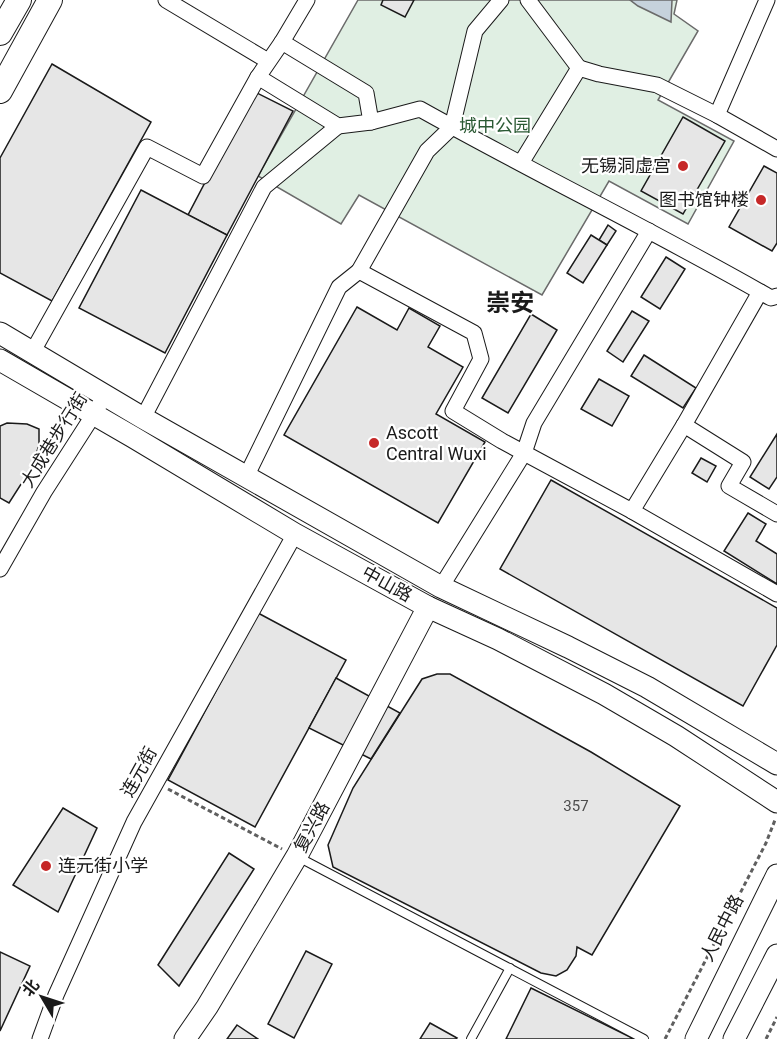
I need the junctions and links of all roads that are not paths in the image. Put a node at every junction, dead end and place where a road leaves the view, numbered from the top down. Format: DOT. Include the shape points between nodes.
graph roads {
  1 [pos="50,0"];
  2 [pos="166,0"];
  3 [pos="307,0"];
  4 [pos="501,0"];
  5 [pos="528,0"];
  6 [pos="767,0"];
  7 [pos="13,2"];
  8 [pos="0,33"];
  9 [pos="282,42"];
  10 [pos="268,61"];
  11 [pos="579,68"];
  12 [pos="258,77"];
  13 [pos="0,91"];
  14 [pos="717,115"];
  15 [pos="371,122"];
  16 [pos="338,126"];
  17 [pos="452,127"];
  18 [pos="777,149"];
  19 [pos="521,163"];
  20 [pos="649,231"];
  21 [pos="359,272"];
  22 [pos="760,292"];
  23 [pos="777,296"];
  24 [pos="0,333"];
  25 [pos="33,351"];
  26 [pos="0,360"];
  27 [pos="105,395"];
  28 [pos="94,414"];
  29 [pos="143,418"];
  30 [pos="684,425"];
  31 [pos="524,453"];
  32 [pos="246,477"];
  33 [pos="632,512"];
  34 [pos="777,514"];
  35 [pos="295,534"];
  36 [pos="0,569"];
  37 [pos="441,587"];
  38 [pos="777,594"];
  39 [pos="428,608"];
  40 [pos="777,764"];
  41 [pos="777,802"];
  42 [pos="297,856"];
  43 [pos="777,875"];
  44 [pos="777,955"];
  45 [pos="510,968"];
  46 [pos="40,1039"];
  47 [pos="185,1039"];
  48 [pos="471,1039"];
  49 [pos="644,1039"];
  50 [pos="696,1039"];
  51 [pos="734,1039"];
  1 -- 13 [label="main road"];
  2 -- 10 [label="street"];
  3 -- 9 [label="street"];
  4 -- 17 [label="street" via="475,32"];
  5 -- 11 [label="street"];
  6 -- 14 [label="street"];
  7 -- 8 [label="main road"];
  9 -- 10 [label="street"];
  9 -- 15 [label="street" via="366,93"];
  10 -- 12 [label="street"];
  11 -- 14 [label="street" via="657,85"];
  11 -- 19 [label="street"];
  12 -- 16 [label="street"];
  12 -- 25 [label="street" via="203,176 147,147"];
  14 -- 18 [label="street"];
  15 -- 16 [label="street"];
  15 -- 17 [label="street" via="420,109"];
  16 -- 29 [label="street" via="264,187"];
  17 -- 19 [label="street"];
  17 -- 21 [label="street" via="427,152"];
  19 -- 20 [label="street"];
  20 -- 22 [label="street"];
  20 -- 31 [label="street" via="534,423"];
  21 -- 31 [label="street" via="474,333 481,359 453,411"];
  21 -- 32 [label="street" via="339,287"];
  22 -- 23 [label="street" via="771,298"];
  22 -- 30 [label="street"];
  24 -- 25 [label="main road, 中山路"];
  25 -- 27 [label="main road, 中山路"];
  26 -- 28 [label="main road, 中山路"];
  27 -- 28 [label="street, 大成巷步行街"];
  27 -- 29 [label="main road, 中山路"];
  28 -- 35 [label="main road, 中山路"];
  28 -- 36 [label="street, 大成巷步行街"];
  29 -- 32 [label="main road, 中山路"];
  30 -- 33 [label="street"];
  30 -- 34 [label="street" via="743,462 729,486"];
  31 -- 33 [label="street"];
  31 -- 37 [label="street"];
  32 -- 37 [label="main road, 中山路"];
  33 -- 38 [label="street"];
  35 -- 39 [label="main road, 中山路"];
  35 -- 46 [label="street, 连元街" via="129,833"];
  37 -- 40 [label="main road, 中山路" via="647,687"];
  39 -- 41 [label="main road, 中山路" via="604,694"];
  39 -- 42 [label="main road, 复兴路"];
  42 -- 45 [label="lane"];
  42 -- 47 [label="main road, 复兴路"];
  43 -- 50 [label="main road, 人民中路"];
  44 -- 51 [label="main road"];
  45 -- 48 [label="lane"];
  45 -- 49 [label="lane"];
}
